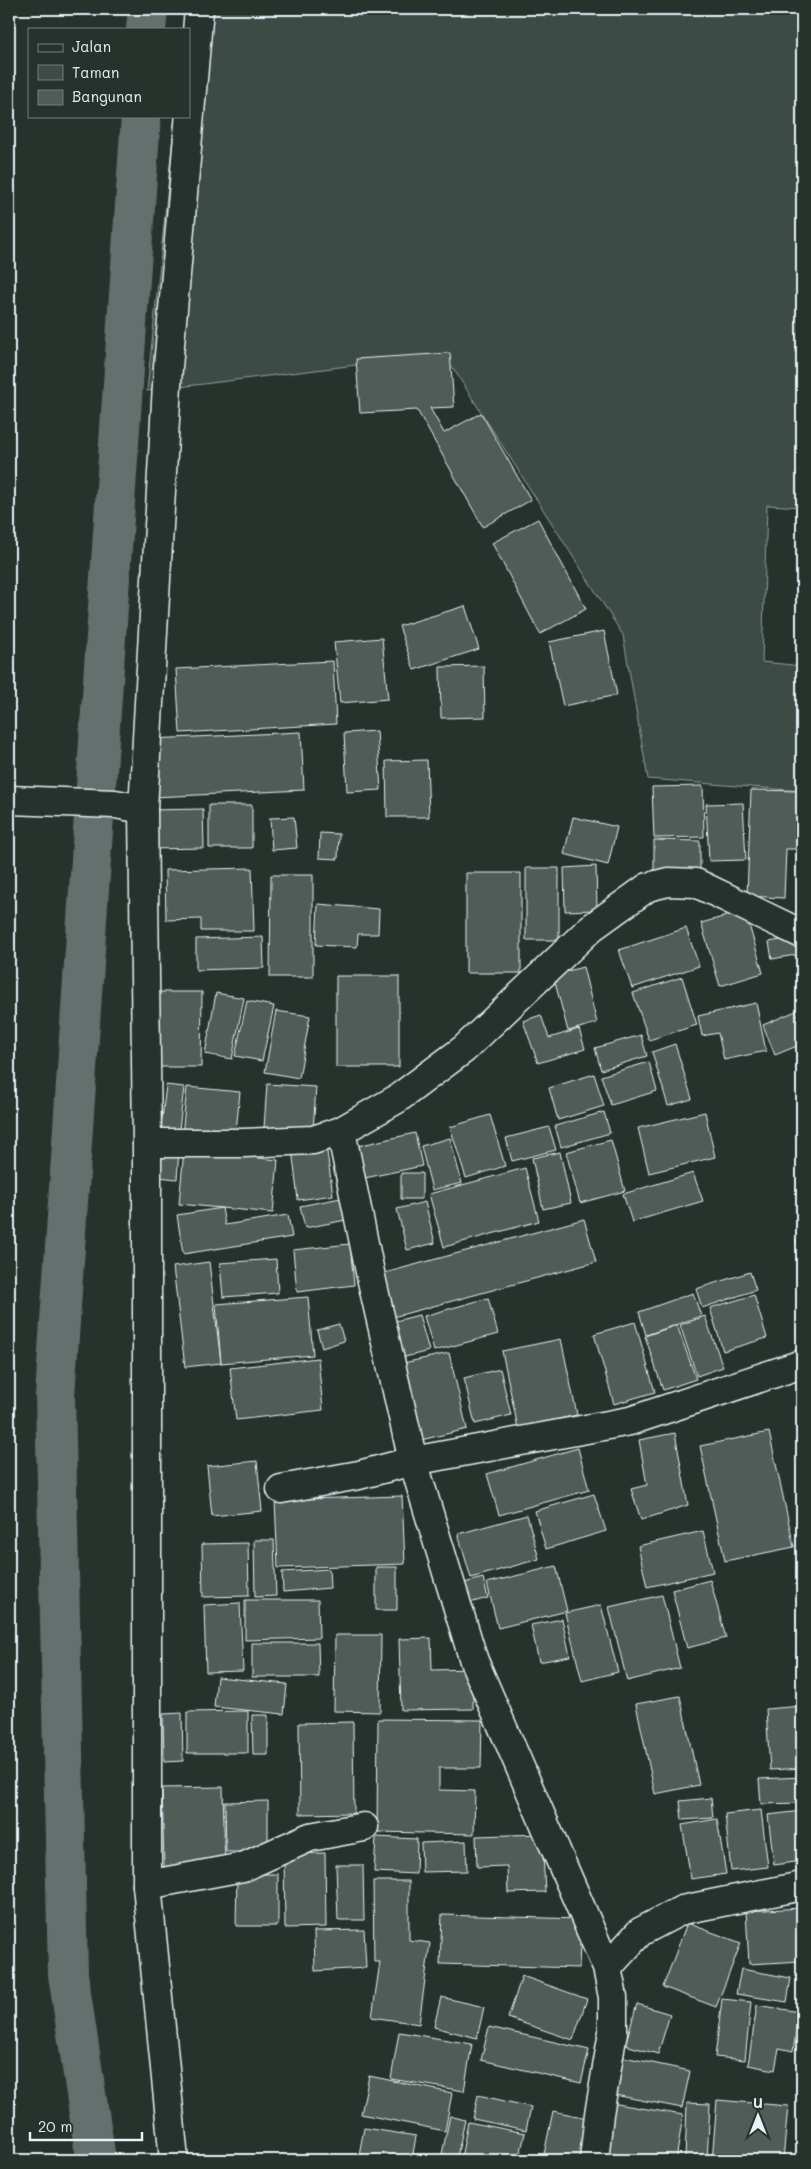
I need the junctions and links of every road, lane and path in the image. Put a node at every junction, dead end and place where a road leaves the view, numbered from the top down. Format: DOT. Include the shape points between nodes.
graph roads {
  1 [pos="199,9"];
  2 [pos="190,113"];
  3 [pos="190,118"];
  4 [pos="9,800"];
  5 [pos="143,808"];
  6 [pos="802,934"];
  7 [pos="341,1131"];
  8 [pos="147,1143"];
  9 [pos="802,1364"];
  10 [pos="413,1461"];
  11 [pos="281,1490"];
  12 [pos="364,1827"];
  13 [pos="147,1885"];
  14 [pos="802,1886"];
  15 [pos="607,1968"];
  16 [pos="174,2160"];
  17 [pos="594,2160"];
  1 -- 2 [label="street"];
  3 -- 5 [label="street" via="168,367"];
  4 -- 5 [label="street"];
  5 -- 8 [label="street"];
  6 -- 7 [label="street" via="696,883 668,882 648,887 591,928 464,1049 397,1099"];
  7 -- 8 [label="street" via="313,1140"];
  7 -- 10 [label="street"];
  8 -- 13 [label="street"];
  9 -- 10 [label="street" via="630,1421"];
  10 -- 11 [label="street"];
  10 -- 15 [label="street" via="474,1661"];
  12 -- 13 [label="street" via="310,1838 243,1867"];
  13 -- 16 [label="street"];
  14 -- 15 [label="street" via="682,1910 640,1932"];
  15 -- 17 [label="street" via="613,1998 613,2032"];
}
